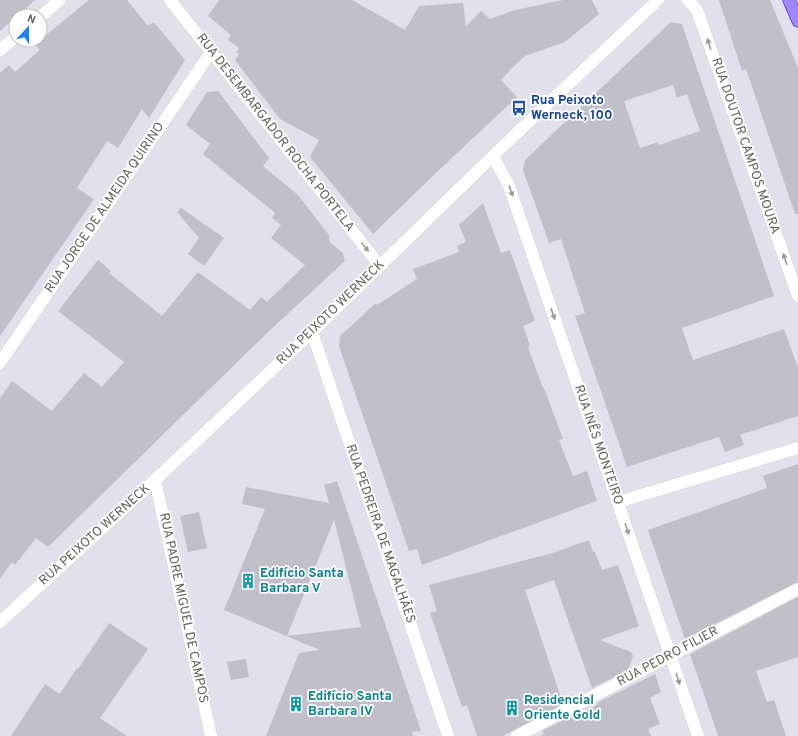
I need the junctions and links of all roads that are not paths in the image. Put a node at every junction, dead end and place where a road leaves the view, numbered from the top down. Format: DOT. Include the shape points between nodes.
graph roads {
  1 [pos="60,0"];
  2 [pos="170,0"];
  3 [pos="658,0"];
  4 [pos="688,0"];
  5 [pos="789,0"];
  6 [pos="48,10"];
  7 [pos="798,21"];
  8 [pos="8,44"];
  9 [pos="0,50"];
  10 [pos="211,52"];
  11 [pos="493,156"];
  12 [pos="380,266"];
  13 [pos="798,296"];
  14 [pos="312,332"];
  15 [pos="0,363"];
  16 [pos="798,448"];
  17 [pos="155,480"];
  18 [pos="618,502"];
  19 [pos="798,589"];
  20 [pos="0,622"];
  21 [pos="670,655"];
  22 [pos="211,736"];
  23 [pos="448,736"];
  24 [pos="517,736"];
  25 [pos="698,736"];
  1 -- 6 [label="street"];
  2 -- 10 [label="street, RUA DESEMBARGADOR ROCHA PORTELA"];
  3 -- 11 [label="street, RUA PEIXOTO WERNECK"];
  13 -- 4 [label="street, RUA DOUTOR CAMPOS MOURA, one-way" via="698,10"];
  5 -- 7 [label="highway"];
  8 -- 9 [label="street"];
  10 -- 12 [label="street, RUA DESEMBARGADOR ROCHA PORTELA, one-way"];
  10 -- 15 [label="street, RUA JORGE DE ALMEIDA QUIRINO"];
  11 -- 12 [label="street, RUA PEIXOTO WERNECK"];
  11 -- 18 [label="street, RUA INÊS MONTEIRO, one-way" via="509,186"];
  12 -- 14 [label="street, RUA PEIXOTO WERNECK"];
  14 -- 17 [label="street, RUA PEIXOTO WERNECK"];
  14 -- 23 [label="street, RUA PEDREIRA DE MAGALHÃES"];
  16 -- 18 [label="street"];
  17 -- 20 [label="street, RUA PEIXOTO WERNECK"];
  17 -- 22 [label="street, RUA PADRE MIGUEL DE CAMPOS"];
  18 -- 21 [label="street, RUA INÊS MONTEIRO, one-way"];
  19 -- 21 [label="street, RUA PEDRO FILIER"];
  21 -- 24 [label="street, RUA PEDRO FILIER"];
  21 -- 25 [label="street, RUA INÊS MONTEIRO, one-way"];
}
